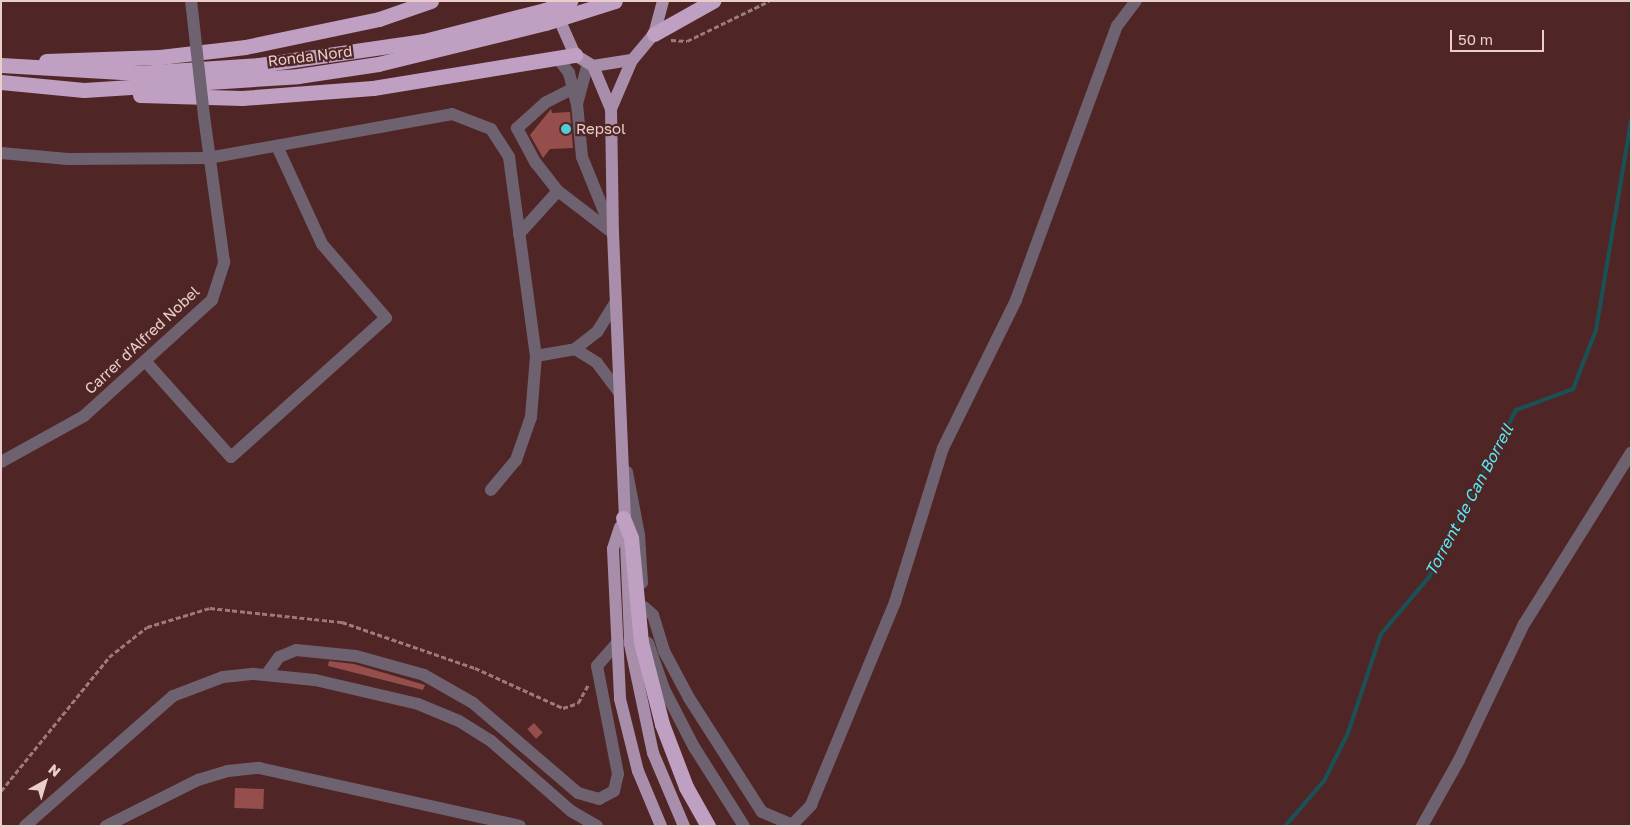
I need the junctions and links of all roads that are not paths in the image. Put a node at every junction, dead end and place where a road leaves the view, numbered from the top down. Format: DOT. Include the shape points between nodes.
graph roads {
  1 [pos="191,1"];
  2 [pos="431,1"];
  3 [pos="570,1"];
  4 [pos="615,1"];
  5 [pos="663,1"];
  6 [pos="713,1"];
  7 [pos="1136,1"];
  8 [pos="548,11"];
  9 [pos="651,37"];
  10 [pos="575,55"];
  11 [pos="559,60"];
  12 [pos="632,60"];
  13 [pos="1,64"];
  14 [pos="590,64"];
  15 [pos="1,82"];
  16 [pos="572,89"];
  17 [pos="84,90"];
  18 [pos="577,104"];
  19 [pos="611,109"];
  20 [pos="277,146"];
  21 [pos="1,153"];
  22 [pos="208,158"];
  23 [pos="558,191"];
  24 [pos="613,233"];
  25 [pos="519,234"];
  26 [pos="616,302"];
  27 [pos="576,350"];
  28 [pos="536,356"];
  29 [pos="146,362"];
  30 [pos="618,391"];
  31 [pos="1631,453"];
  32 [pos="624,458"];
  33 [pos="1,462"];
  34 [pos="491,490"];
  35 [pos="623,518"];
  36 [pos="644,607"];
  37 [pos="618,642"];
  38 [pos="266,675"];
  39 [pos="25,826"];
  40 [pos="106,826"];
  41 [pos="520,826"];
  42 [pos="597,826"];
  43 [pos="661,826"];
  44 [pos="684,826"];
  45 [pos="708,826"];
  46 [pos="744,826"];
  47 [pos="1422,826"];
  1 -- 22 [label="street, Carrer d'Alfred Nobel, bridge"];
  2 -- 13 [label="highway" via="379,19 245,47 160,57"];
  3 -- 8 [label="highway, Ronda Nord, bridge"];
  4 -- 8 [label="highway, Ronda Nord, bridge"];
  5 -- 9 [label="main road"];
  6 -- 9 [label="highway"];
  7 -- 36 [label="street" via="1117,26 1016,300 943,448 895,602 811,805 792,825 762,812 689,698 664,651 653,615"];
  8 -- 10 [label="main road"];
  8 -- 13 [label="highway, Ronda Nord" via="424,41 259,65 139,73"];
  8 -- 17 [label="highway, Ronda Nord" via="378,64 307,75"];
  9 -- 12 [label="main road"];
  10 -- 11 [label="highway"];
  10 -- 14 [label="main road"];
  11 -- 16 [label="street" via="569,73"];
  11 -- 17 [label="highway" via="373,88 242,98"];
  12 -- 14 [label="main road"];
  12 -- 19 [label="main road"];
  14 -- 18 [label="street"];
  14 -- 19 [label="main road"];
  15 -- 17 [label="highway, Ronda Nord"];
  16 -- 18 [label="street"];
  16 -- 23 [label="street" via="545,103 517,128 536,163"];
  18 -- 24 [label="street" via="582,157"];
  19 -- 24 [label="main road"];
  20 -- 22 [label="street"];
  20 -- 25 [label="street" via="452,114 491,129 509,157"];
  20 -- 29 [label="street" via="322,244 386,318 231,457"];
  21 -- 22 [label="street" via="68,159"];
  22 -- 29 [label="street, Carrer d'Alfred Nobel" via="224,262 212,300"];
  23 -- 24 [label="street"];
  23 -- 25 [label="street"];
  24 -- 26 [label="main road"];
  25 -- 28 [label="street"];
  26 -- 27 [label="street" via="597,332"];
  26 -- 30 [label="main road"];
  27 -- 28 [label="street"];
  27 -- 30 [label="street" via="597,363"];
  28 -- 34 [label="street" via="531,417 516,460"];
  29 -- 33 [label="street, Carrer d'Alfred Nobel" via="84,416"];
  30 -- 32 [label="main road"];
  31 -- 47 [label="street" via="1524,624 1459,760"];
  32 -- 35 [label="main road"];
  32 -- 36 [label="street" via="639,535"];
  35 -- 37 [label="main road" via="613,549"];
  35 -- 44 [label="main road" via="630,644 653,753"];
  35 -- 45 [label="highway" via="631,538 642,642 662,724 686,787"];
  36 -- 46 [label="street" via="650,649 664,689"];
  37 -- 38 [label="street" via="597,666 618,780 614,791 599,799 578,794 473,703 424,674 356,656 296,650 279,658"];
  37 -- 43 [label="main road" via="628,738"];
  38 -- 39 [label="street" via="222,676 173,696"];
  38 -- 42 [label="street" via="315,680 418,704 459,721 491,742 571,812"];
  40 -- 41 [label="street" via="198,780 259,768"];
}
